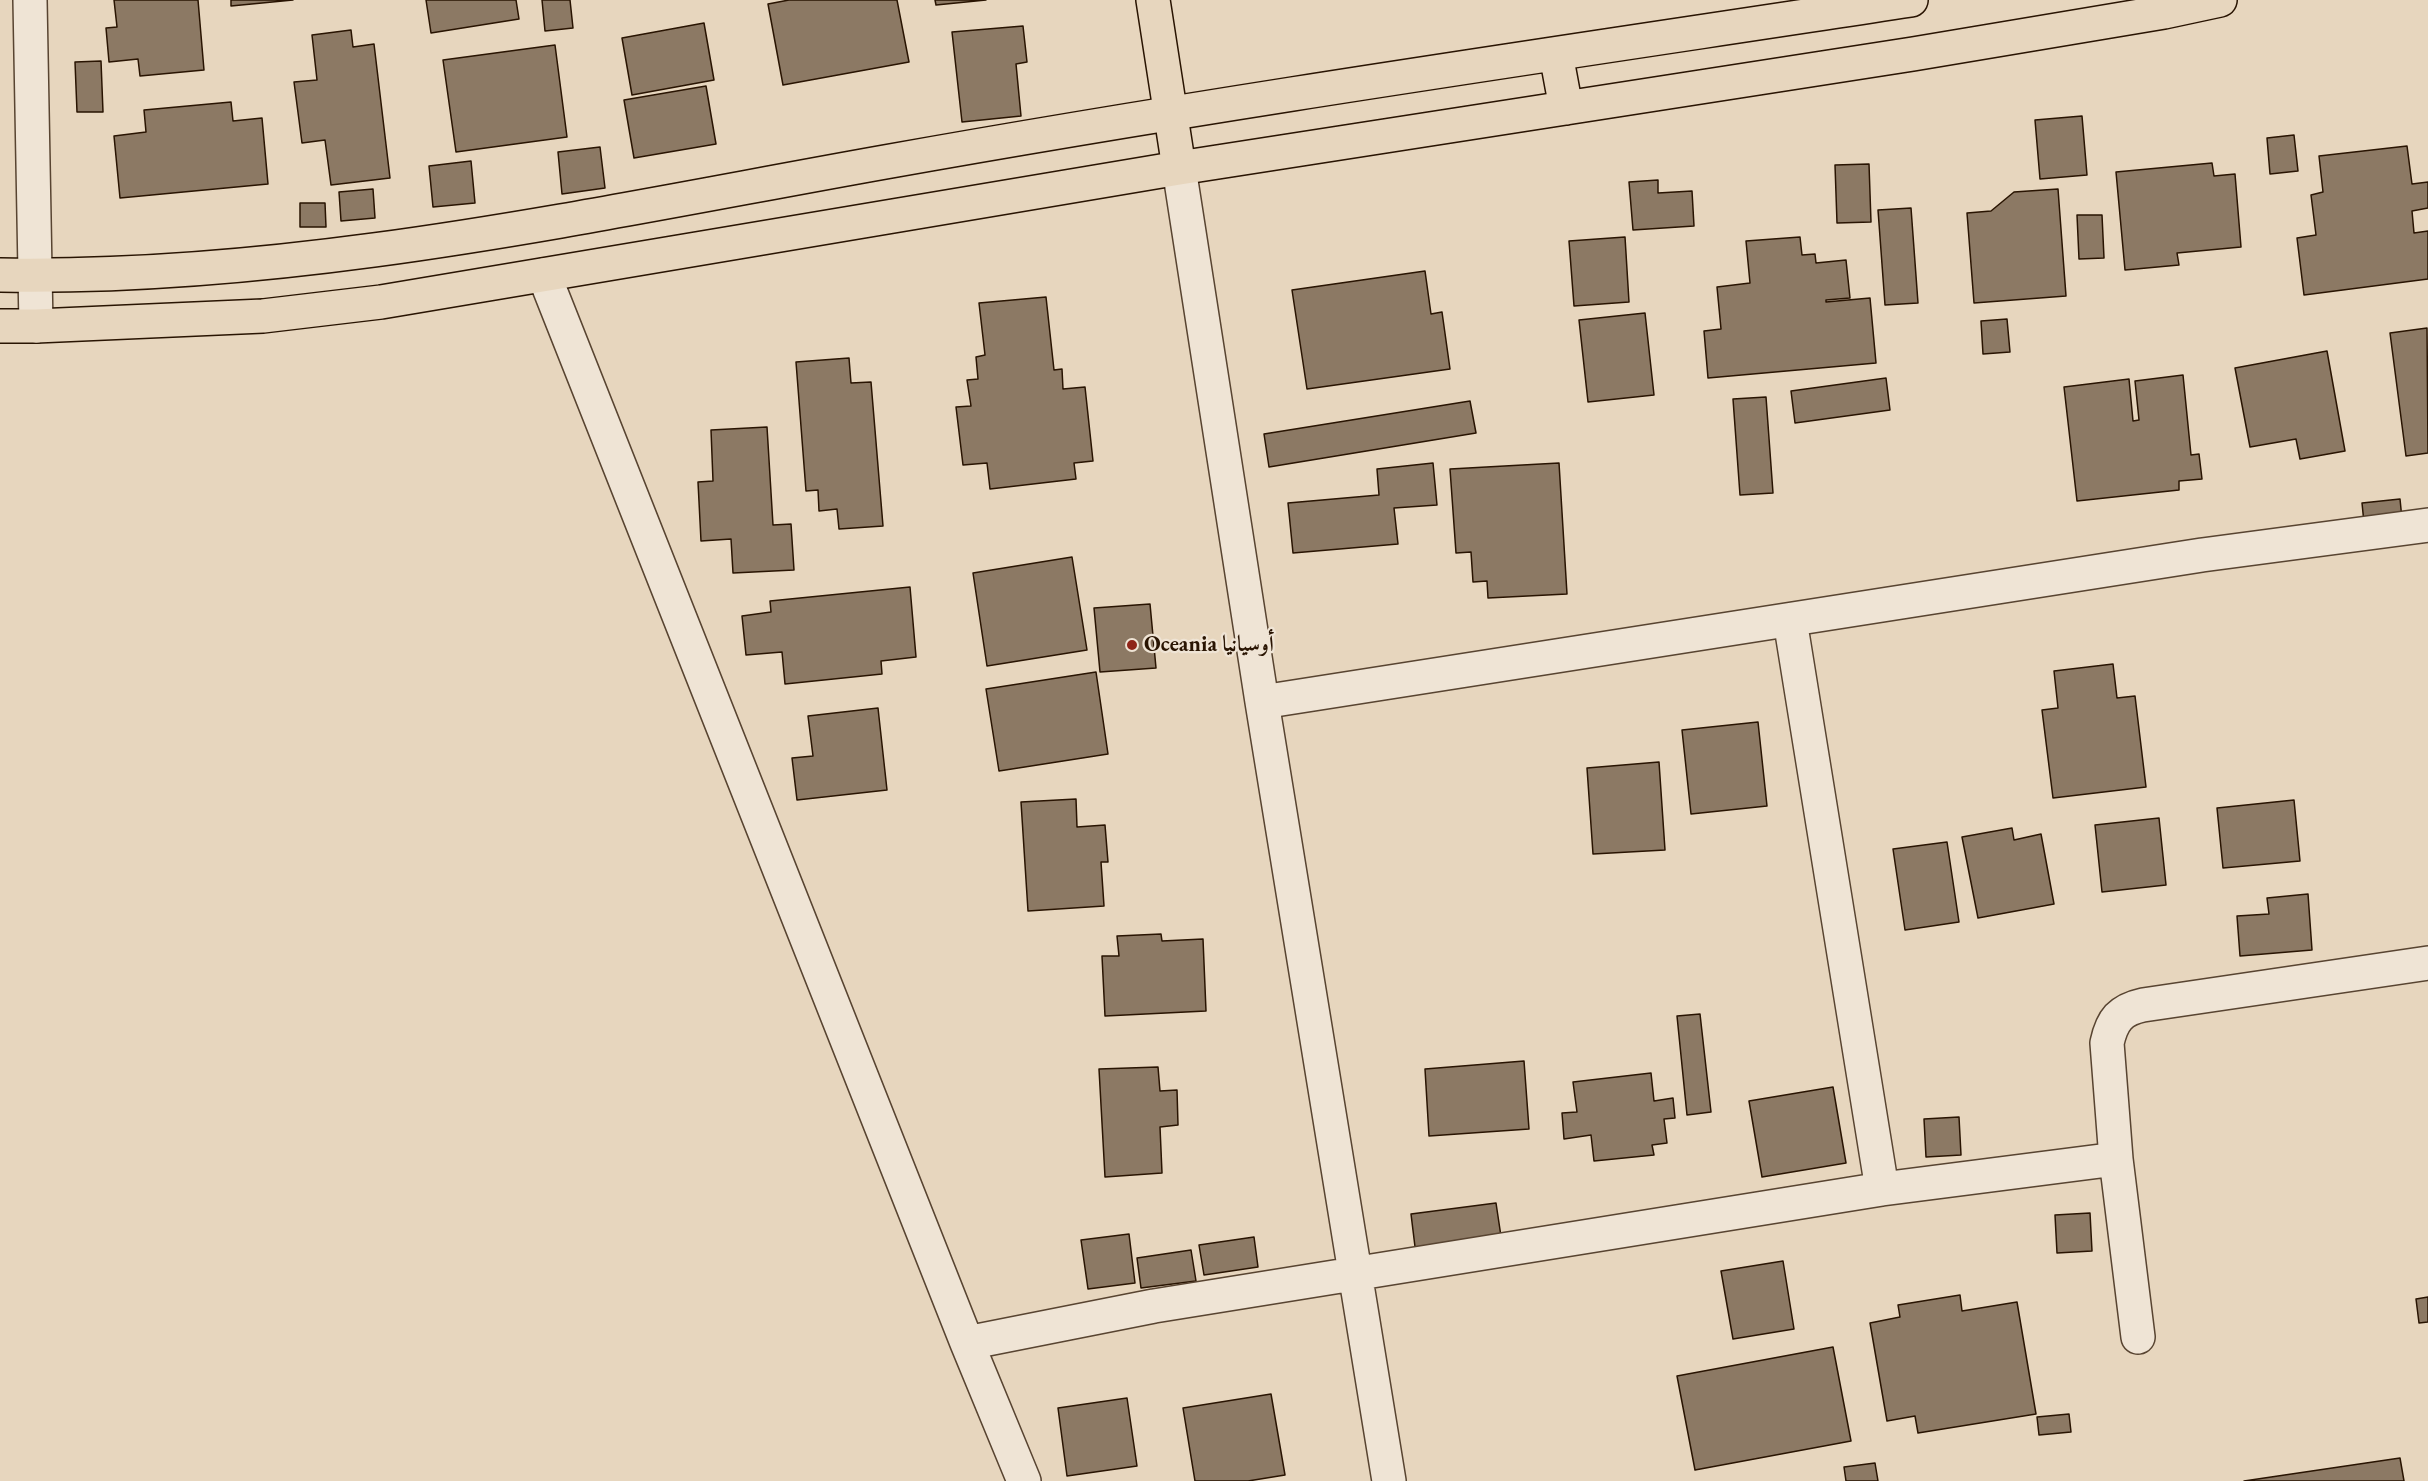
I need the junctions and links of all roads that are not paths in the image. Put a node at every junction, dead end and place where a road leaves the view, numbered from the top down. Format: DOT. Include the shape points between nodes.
graph roads {
  1 [pos="30,0"];
  2 [pos="1153,0"];
  3 [pos="1911,0"];
  4 [pos="2220,0"];
  5 [pos="2162,6"];
  6 [pos="1556,54"];
  7 [pos="1566,108"];
  8 [pos="1171,113"];
  9 [pos="1179,168"];
  10 [pos="544,274"];
  11 [pos="0,275"];
  12 [pos="34,275"];
  13 [pos="0,326"];
  14 [pos="36,326"];
  15 [pos="2428,525"];
  16 [pos="1790,620"];
  17 [pos="1262,702"];
  18 [pos="2428,963"];
  19 [pos="2116,1159"];
  20 [pos="1882,1189"];
  21 [pos="1354,1274"];
  22 [pos="2138,1337"];
  23 [pos="967,1343"];
  24 [pos="1024,1481"];
  25 [pos="1389,1481"];
  1 -- 12 [label="street"];
  2 -- 8 [label="main road"];
  3 -- 6 [label="main road"];
  4 -- 5 [label="main road"];
  5 -- 7 [label="main road" via="1913,54"];
  6 -- 7 [label="main road"];
  6 -- 8 [label="main road"];
  7 -- 9 [label="main road"];
  8 -- 9 [label="main road"];
  8 -- 12 [label="main road" via="625,211 395,247 260,263"];
  9 -- 10 [label="main road"];
  9 -- 17 [label="street"];
  10 -- 14 [label="main road" via="381,302 263,316"];
  10 -- 23 [label="street"];
  11 -- 12 [label="main road"];
  12 -- 14 [label="street"];
  13 -- 14 [label="main road"];
  15 -- 16 [label="street" via="2202,555"];
  16 -- 17 [label="street"];
  16 -- 20 [label="street"];
  17 -- 21 [label="street"];
  18 -- 19 [label="street" via="2129,1008 2116,1019 2107,1043"];
  19 -- 20 [label="street"];
  19 -- 22 [label="street"];
  20 -- 21 [label="street"];
  21 -- 23 [label="street" via="1154,1306"];
  21 -- 25 [label="street"];
  23 -- 24 [label="street"];
}
